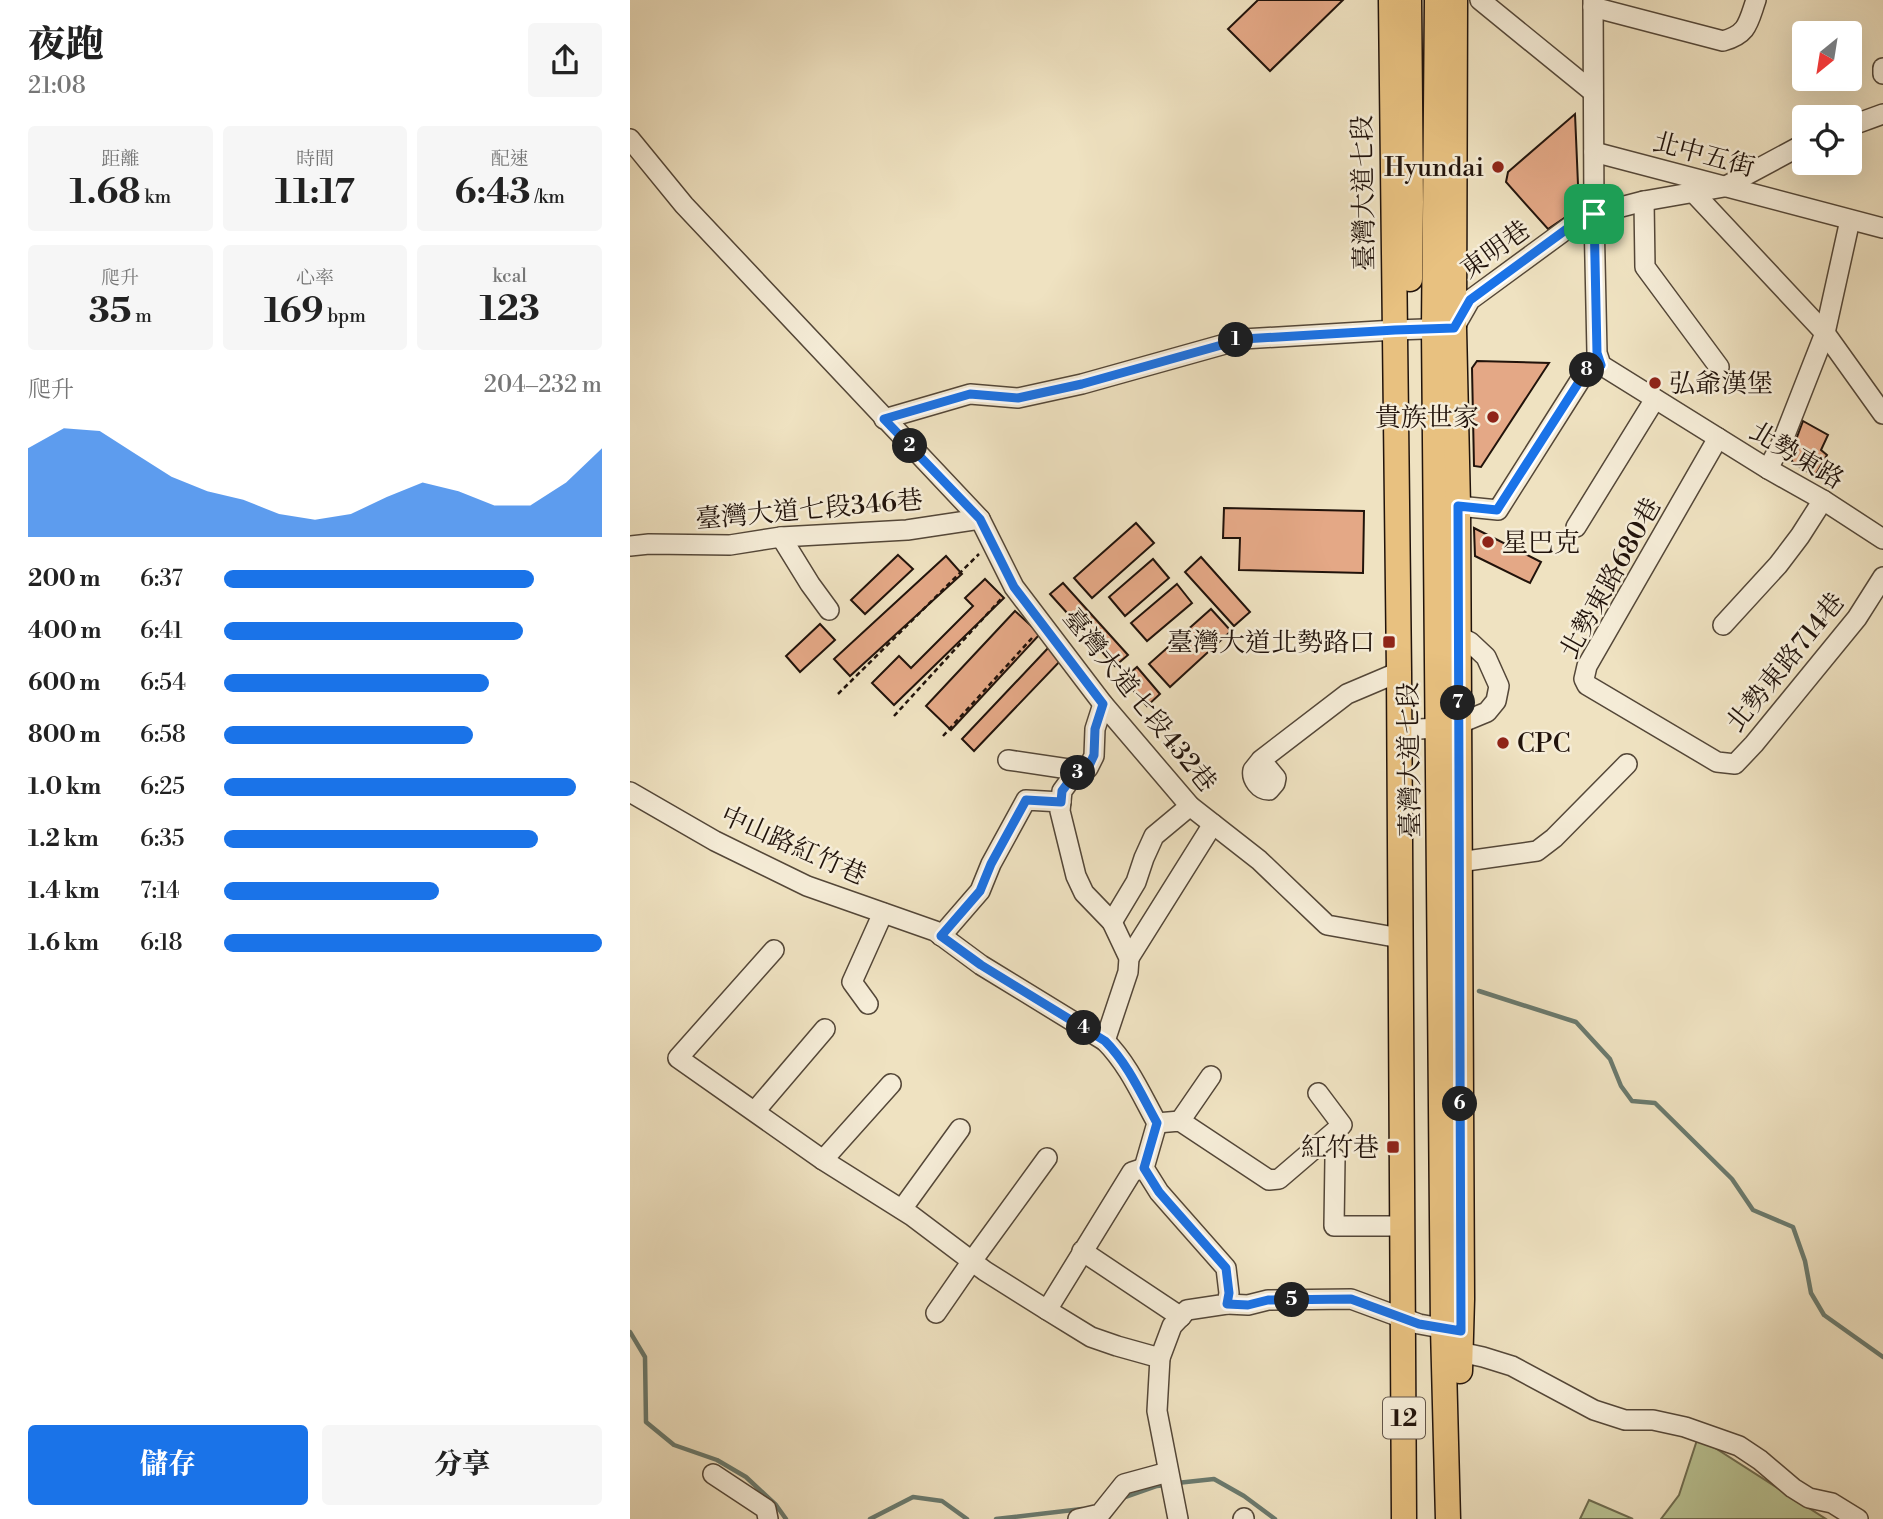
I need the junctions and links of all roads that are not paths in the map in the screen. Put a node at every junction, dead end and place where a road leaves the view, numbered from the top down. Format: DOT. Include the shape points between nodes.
graph roads {
  1 [pos="1391,0"];
  2 [pos="1409,0"];
  3 [pos="1437,0"];
  4 [pos="1455,0"];
  5 [pos="1480,0"];
  6 [pos="1756,0"];
  7 [pos="1593,4"];
  8 [pos="1883,68"];
  9 [pos="1883,74"];
  10 [pos="1593,92"];
  11 [pos="1883,114"];
  12 [pos="1862,122"];
  13 [pos="630,139"];
  14 [pos="1792,150"];
  15 [pos="1594,152"];
  16 [pos="1724,187"];
  17 [pos="1693,192"];
  18 [pos="1644,201"];
  19 [pos="1594,214"];
  20 [pos="1850,220"];
  21 [pos="1883,228"];
  22 [pos="1423,329"];
  23 [pos="1825,333"];
  24 [pos="1601,365"];
  25 [pos="1719,367"];
  26 [pos="1655,399"];
  27 [pos="1883,414"];
  28 [pos="884,419"];
  29 [pos="1718,439"];
  30 [pos="1768,469"];
  31 [pos="1823,500"];
  32 [pos="1458,506"];
  33 [pos="980,519"];
  34 [pos="1576,527"];
  35 [pos="781,537"];
  36 [pos="1883,539"];
  37 [pos="630,546"];
  38 [pos="1883,577"];
  39 [pos="829,610"];
  40 [pos="1723,625"];
  41 [pos="1448,636"];
  42 [pos="1399,673"];
  43 [pos="1103,704"];
  44 [pos="1448,726"];
  45 [pos="1406,730"];
  46 [pos="1008,760"];
  47 [pos="1261,760"];
  48 [pos="1717,762"];
  49 [pos="1627,764"];
  50 [pos="1082,771"];
  51 [pos="630,792"];
  52 [pos="1061,802"];
  53 [pos="1190,806"];
  54 [pos="1213,824"];
  55 [pos="1459,862"];
  56 [pos="883,913"];
  57 [pos="1112,922"];
  58 [pos="941,936"];
  59 [pos="1400,938"];
  60 [pos="775,950"];
  61 [pos="1129,958"];
  62 [pos="868,1004"];
  63 [pos="825,1029"];
  64 [pos="1105,1041"];
  65 [pos="1211,1076"];
  66 [pos="891,1084"];
  67 [pos="1318,1093"];
  68 [pos="755,1111"];
  69 [pos="1180,1121"];
  70 [pos="1157,1123"];
  71 [pos="960,1129"];
  72 [pos="1047,1158"];
  73 [pos="1335,1158"];
  74 [pos="823,1160"];
  75 [pos="1144,1168"];
  76 [pos="902,1209"];
  77 [pos="1401,1226"];
  78 [pos="1082,1251"];
  79 [pos="972,1261"];
  80 [pos="1227,1304"];
  81 [pos="1047,1310"];
  82 [pos="936,1313"];
  83 [pos="1181,1317"];
  84 [pos="1410,1320"];
  85 [pos="1455,1337"];
  86 [pos="1160,1358"];
  87 [pos="713,1474"];
  88 [pos="1169,1477"];
  89 [pos="1176,1511"];
  90 [pos="768,1519"];
  91 [pos="1079,1519"];
  92 [pos="1404,1519"];
  93 [pos="1420,1519"];
  94 [pos="1448,1519"];
  95 [pos="1461,1519"];
  96 [pos="1858,1519"];
  1 -- 22 [label="main road, 臺灣大道七段 / 12"];
  2 -- 22 [label="main road, 臺灣大道七段 / 12" via="1411,189"];
  3 -- 22 [label="main road, 臺灣大道七段 / 12"];
  4 -- 22 [label="main road, 臺灣大道七段 / 12"];
  5 -- 10 [label="street"];
  6 -- 7 [label="street" via="1748,24 1737,37 1723,41"];
  7 -- 10 [label="street"];
  8 -- 9 [label="street"];
  10 -- 15 [label="street"];
  11 -- 12 [label="street"];
  13 -- 28 [label="street, 臺灣大道七段346巷" via="684,205"];
  14 -- 16 [label="street"];
  15 -- 16 [label="street, 北中五街"];
  15 -- 19 [label="street"];
  16 -- 17 [label="street, 東明巷"];
  16 -- 20 [label="street, 北中五街"];
  17 -- 18 [label="street, 東明巷"];
  17 -- 23 [label="street"];
  18 -- 19 [label="street, 東明巷"];
  18 -- 25 [label="street" via="1645,267"];
  19 -- 22 [label="street, 東明巷"];
  19 -- 24 [label="street"];
  20 -- 21 [label="street, 北中五街"];
  20 -- 23 [label="street"];
  22 -- 28 [label="street" via="1243,339 1082,384 1018,398 970,394"];
  22 -- 32 [label="main road, 臺灣大道七段 / 12"];
  22 -- 41 [label="main road, 臺灣大道七段 / 12"];
  22 -- 42 [label="main road, 臺灣大道七段 / 12"];
  22 -- 45 [label="main road, 臺灣大道七段 / 12"];
  23 -- 27 [label="street"];
  23 -- 30 [label="street"];
  24 -- 26 [label="street, 北勢東路"];
  24 -- 32 [label="street" via="1586,371 1497,510"];
  26 -- 29 [label="street, 北勢東路"];
  26 -- 34 [label="street"];
  28 -- 33 [label="street, 臺灣大道七段346巷"];
  29 -- 30 [label="street, 北勢東路"];
  29 -- 48 [label="street, 北勢東路680巷" via="1587,666 1584,679 1587,685"];
  30 -- 31 [label="street, 北勢東路"];
  31 -- 36 [label="street, 北勢東路"];
  31 -- 40 [label="street" via="1779,565"];
  32 -- 41 [label="main road, 臺灣大道七段 / 12"];
  33 -- 35 [label="street, 臺灣大道七段346巷" via="907,530"];
  33 -- 43 [label="street, 臺灣大道七段432巷" via="1014,587"];
  35 -- 37 [label="street, 臺灣大道七段346巷" via="730,545"];
  35 -- 39 [label="street"];
  38 -- 48 [label="street, 北勢東路714巷" via="1857,618 1754,744 1735,764"];
  41 -- 44 [label="main road, 臺灣大道七段 / 12"];
  41 -- 44 [label="street" via="1470,642 1486,657 1499,686 1496,701 1487,712"];
  42 -- 45 [label="main road, 臺灣大道七段 / 12"];
  42 -- 47 [label="street" via="1347,694"];
  43 -- 50 [label="street" via="1095,729 1094,755"];
  43 -- 53 [label="street, 臺灣大道七段432巷"];
  44 -- 45 [label="street"];
  44 -- 55 [label="main road, 臺灣大道七段 / 12"];
  44 -- 85 [label="main road, 臺灣大道七段 / 12"];
  45 -- 59 [label="main road, 臺灣大道七段 / 12"];
  45 -- 84 [label="main road, 臺灣大道七段 / 12"];
  46 -- 50 [label="street"];
  49 -- 55 [label="street" via="1537,851"];
  50 -- 52 [label="street" via="1062,791"];
  51 -- 56 [label="street, 中山路紅竹巷" via="807,886"];
  52 -- 57 [label="street" via="1076,876 1084,893"];
  52 -- 58 [label="street" via="1026,800 980,891"];
  53 -- 54 [label="street, 臺灣大道七段432巷"];
  53 -- 57 [label="street" via="1154,836 1136,881"];
  54 -- 59 [label="street, 臺灣大道七段432巷" via="1259,860 1327,925"];
  54 -- 61 [label="street"];
  55 -- 85 [label="main road, 臺灣大道七段 / 12"];
  56 -- 58 [label="street, 中山路紅竹巷"];
  56 -- 62 [label="street" via="852,982"];
  57 -- 61 [label="street"];
  58 -- 64 [label="street, 中山路紅竹巷"];
  59 -- 77 [label="main road, 臺灣大道七段 / 12"];
  60 -- 68 [label="street" via="678,1058"];
  61 -- 64 [label="street"];
  63 -- 68 [label="street"];
  64 -- 70 [label="street, 中山路紅竹巷" via="1127,1069"];
  65 -- 69 [label="street"];
  66 -- 74 [label="street"];
  67 -- 69 [label="street" via="1342,1125 1279,1180 1269,1181"];
  68 -- 74 [label="street"];
  69 -- 70 [label="street"];
  70 -- 75 [label="street"];
  71 -- 76 [label="street"];
  72 -- 79 [label="street"];
  73 -- 77 [label="street" via="1334,1226"];
  74 -- 76 [label="street"];
  75 -- 78 [label="street" via="1132,1172"];
  75 -- 80 [label="street" via="1226,1268"];
  76 -- 79 [label="street"];
  77 -- 84 [label="main road, 臺灣大道七段 / 12"];
  78 -- 81 [label="street"];
  78 -- 83 [label="street"];
  79 -- 81 [label="street"];
  79 -- 82 [label="street"];
  80 -- 83 [label="street" via="1187,1310"];
  80 -- 84 [label="street" via="1351,1299"];
  81 -- 86 [label="street" via="1091,1337"];
  83 -- 86 [label="street" via="1172,1326"];
  84 -- 85 [label="street"];
  84 -- 92 [label="main road, 臺灣大道七段 / 12" via="1404,1383"];
  84 -- 93 [label="main road, 臺灣大道七段 / 12"];
  85 -- 94 [label="main road, 臺灣大道七段 / 12"];
  85 -- 95 [label="main road, 臺灣大道七段 / 12"];
  85 -- 96 [label="street" via="1483,1357 1512,1366 1594,1410 1625,1420 1685,1427 1739,1446 1809,1498 1832,1503"];
  86 -- 88 [label="street" via="1157,1411"];
  87 -- 90 [label="street" via="766,1509"];
  88 -- 89 [label="street"];
  88 -- 91 [label="street" via="1124,1484 1100,1514"];
}
